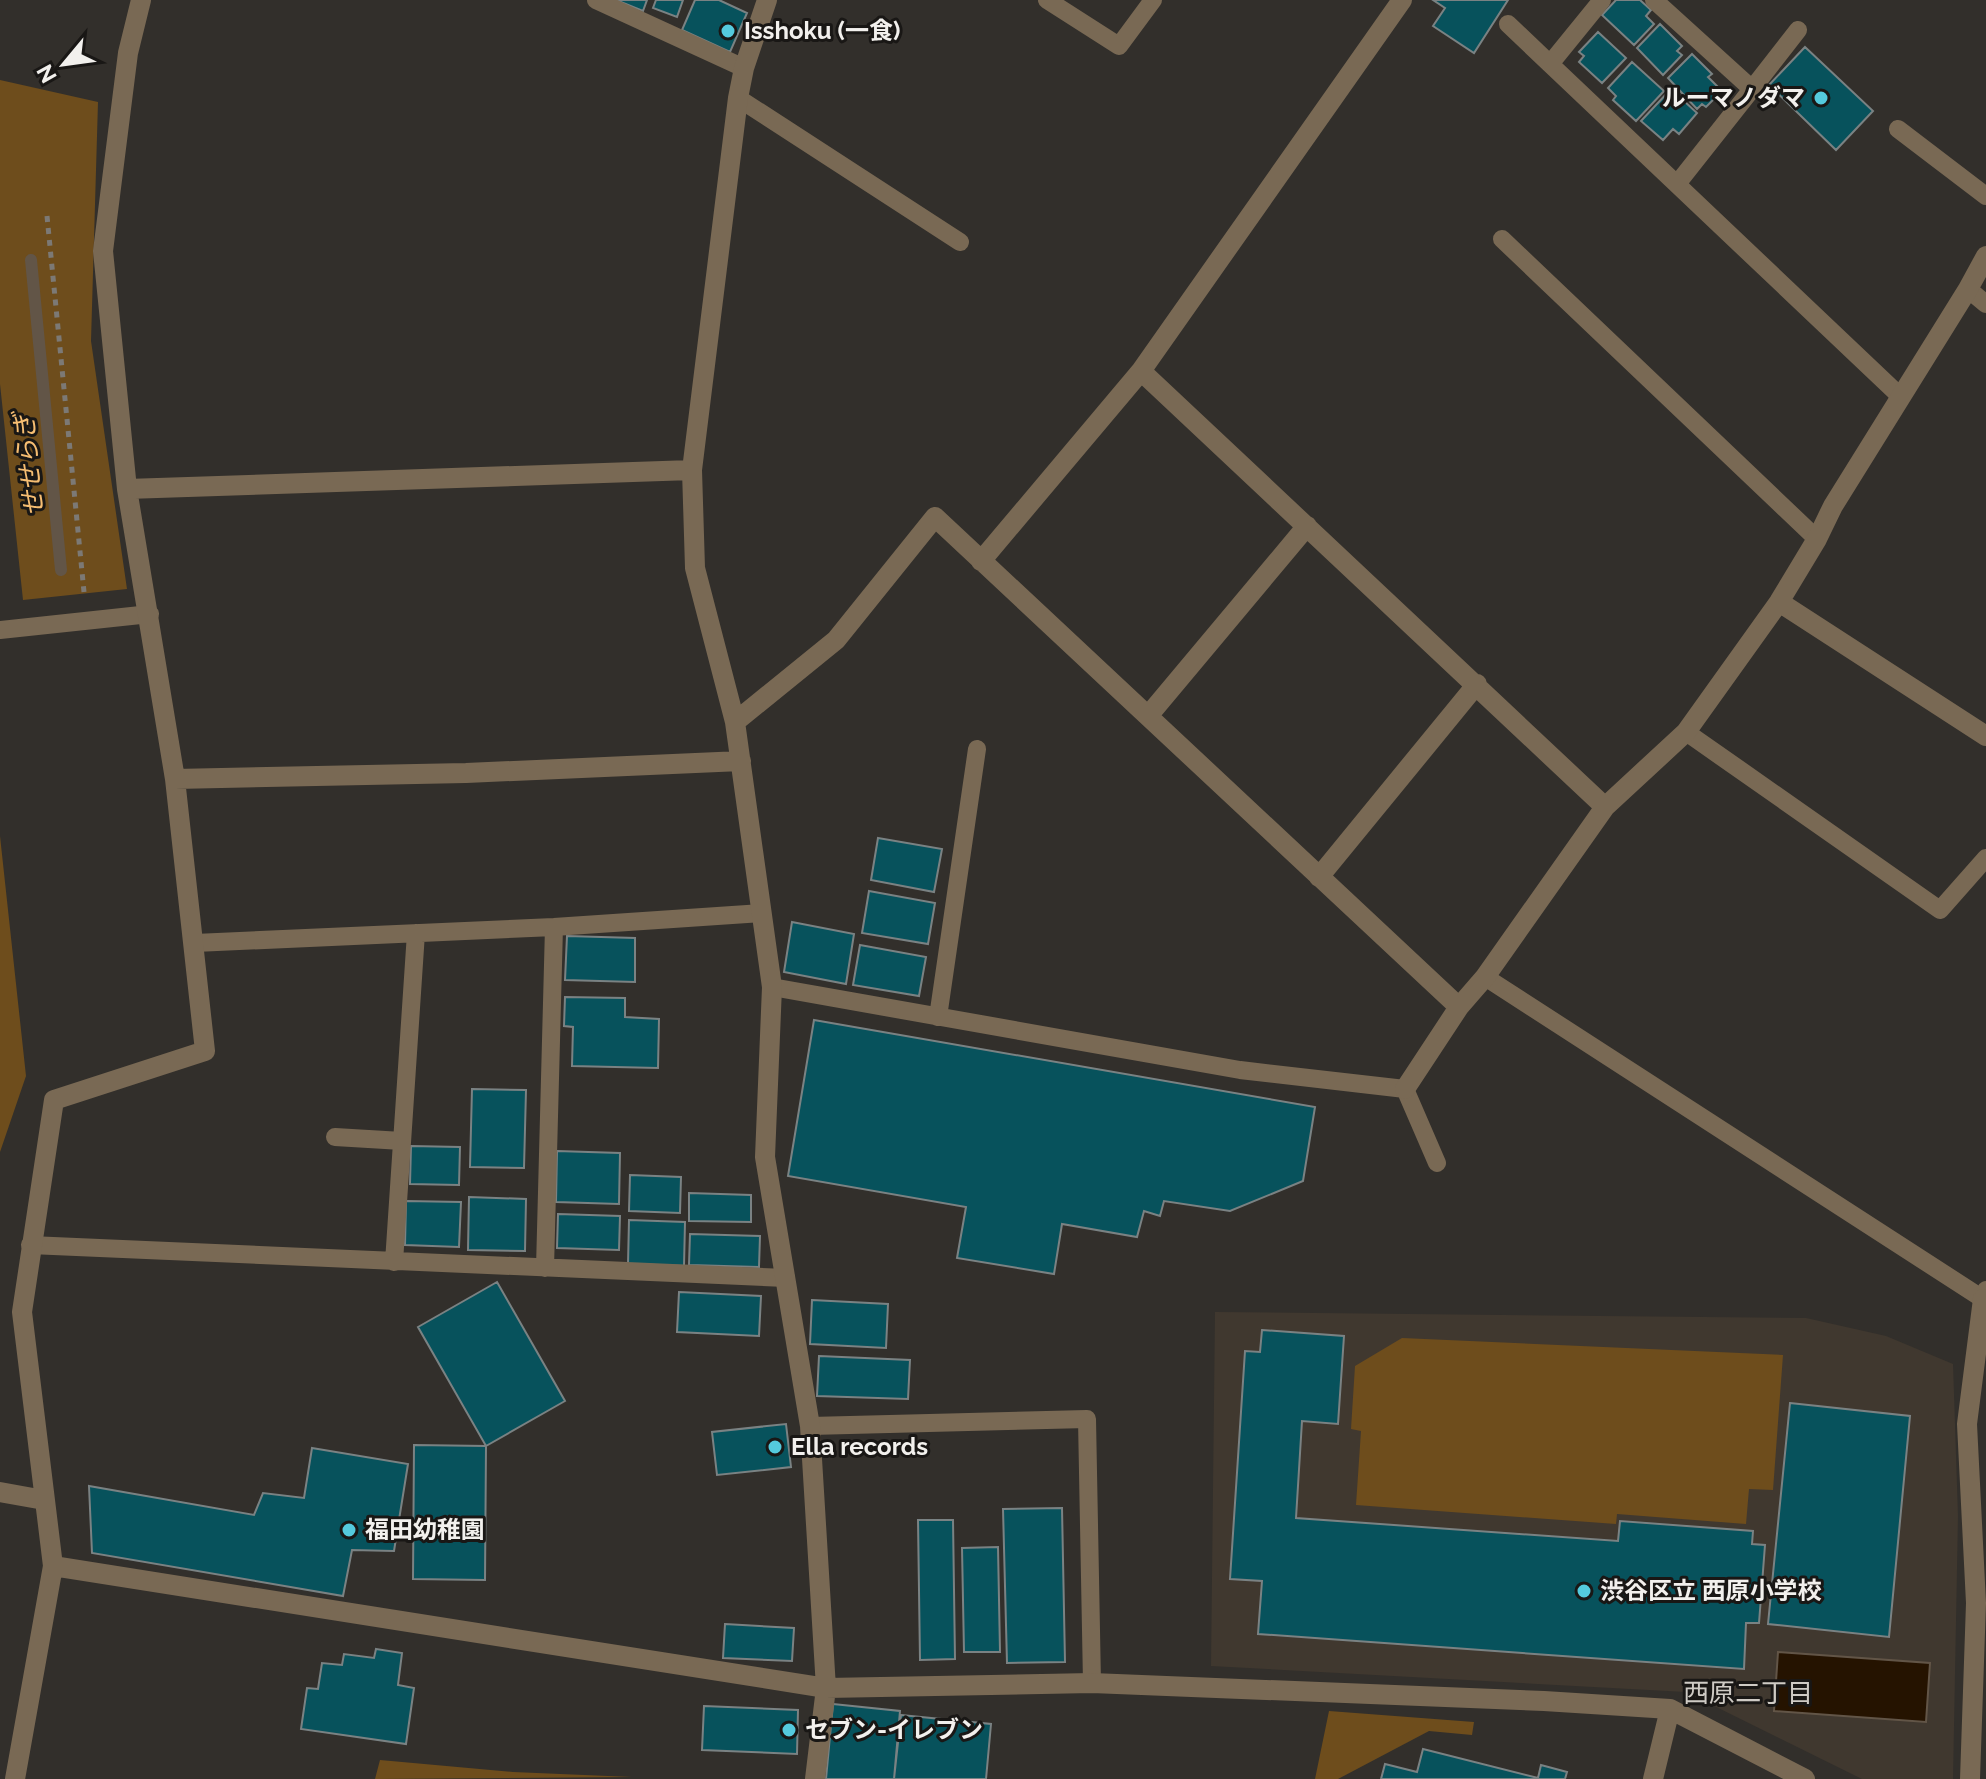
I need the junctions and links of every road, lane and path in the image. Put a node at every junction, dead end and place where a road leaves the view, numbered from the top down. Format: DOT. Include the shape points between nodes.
graph roads {
  1 [pos="141,0"];
  2 [pos="596,0"];
  3 [pos="767,0"];
  4 [pos="1047,0"];
  5 [pos="1153,0"];
  6 [pos="1402,0"];
  7 [pos="1602,0"];
  8 [pos="1654,0"];
  9 [pos="1508,24"];
  10 [pos="1798,30"];
  11 [pos="1550,64"];
  12 [pos="744,68"];
  13 [pos="1752,89"];
  14 [pos="738,98"];
  15 [pos="1898,129"];
  16 [pos="1677,184"];
  17 [pos="1986,196"];
  18 [pos="47,216"];
  19 [pos="1502,239"];
  20 [pos="960,242"];
  21 [pos="1986,256"];
  22 [pos="1968,289"];
  23 [pos="1986,304"];
  24 [pos="1141,371"];
  25 [pos="1901,397"];
  26 [pos="692,470"];
  27 [pos="127,489"];
  28 [pos="1307,526"];
  29 [pos="1817,539"];
  30 [pos="981,561"];
  31 [pos="1779,602"];
  32 [pos="150,614"];
  33 [pos="87,621"];
  34 [pos="0,630"];
  35 [pos="1477,684"];
  36 [pos="1148,716"];
  37 [pos="735,722"];
  38 [pos="1686,732"];
  39 [pos="1986,736"];
  40 [pos="977,749"];
  41 [pos="741,761"];
  42 [pos="175,779"];
  43 [pos="1605,807"];
  44 [pos="1986,858"];
  45 [pos="1319,877"];
  46 [pos="762,913"];
  47 [pos="554,927"];
  48 [pos="416,933"];
  49 [pos="195,943"];
  50 [pos="1485,977"];
  51 [pos="772,987"];
  52 [pos="1459,1007"];
  53 [pos="938,1017"];
  54 [pos="1405,1089"];
  55 [pos="335,1137"];
  56 [pos="402,1141"];
  57 [pos="1437,1163"];
  58 [pos="30,1245"];
  59 [pos="394,1262"];
  60 [pos="545,1268"];
  61 [pos="786,1278"];
  62 [pos="1985,1295"];
  63 [pos="810,1426"];
  64 [pos="0,1492"];
  65 [pos="44,1500"];
  66 [pos="53,1566"];
  67 [pos="1980,1653"];
  68 [pos="1092,1683"];
  69 [pos="826,1688"];
  70 [pos="1670,1709"];
  71 [pos="15,1779"];
  72 [pos="815,1779"];
  73 [pos="1653,1779"];
  74 [pos="1805,1779"];
  75 [pos="1970,1779"];
  1 -- 27 [label="street" via="128,53 103,251"];
  2 -- 12 [label="lane"];
  3 -- 12 [label="street"];
  4 -- 5 [label="lane" via="1119,46"];
  6 -- 24 [label="street"];
  7 -- 11 [label="lane"];
  8 -- 13 [label="lane"];
  9 -- 11 [label="lane"];
  10 -- 13 [label="lane"];
  11 -- 16 [label="lane"];
  12 -- 14 [label="street"];
  13 -- 16 [label="lane"];
  14 -- 20 [label="lane"];
  14 -- 26 [label="street"];
  15 -- 17 [label="lane"];
  16 -- 25 [label="lane"];
  18 -- 33 [label="path"];
  19 -- 29 [label="lane"];
  21 -- 22 [label="street"];
  22 -- 23 [label="lane"];
  22 -- 25 [label="street"];
  24 -- 28 [label="street"];
  24 -- 30 [label="street"];
  25 -- 29 [label="street"];
  26 -- 27 [label="street"];
  26 -- 37 [label="street" via="695,568"];
  27 -- 32 [label="street"];
  28 -- 35 [label="street"];
  28 -- 36 [label="street"];
  29 -- 31 [label="street"];
  30 -- 36 [label="street"];
  30 -- 37 [label="street" via="935,517 836,640"];
  31 -- 38 [label="street"];
  31 -- 39 [label="street"];
  32 -- 33 [label="lane"];
  32 -- 42 [label="street"];
  33 -- 34 [label="lane"];
  35 -- 43 [label="street"];
  35 -- 45 [label="street"];
  36 -- 45 [label="street"];
  37 -- 41 [label="street"];
  38 -- 43 [label="street"];
  38 -- 44 [label="lane" via="1940,910"];
  40 -- 53 [label="lane"];
  41 -- 42 [label="street"];
  41 -- 46 [label="street"];
  42 -- 49 [label="street"];
  43 -- 50 [label="street"];
  45 -- 52 [label="street"];
  46 -- 47 [label="lane"];
  46 -- 51 [label="street"];
  47 -- 48 [label="lane"];
  47 -- 60 [label="lane"];
  48 -- 49 [label="lane"];
  48 -- 56 [label="lane"];
  49 -- 58 [label="street" via="205,1051 54,1100"];
  50 -- 52 [label="street"];
  50 -- 62 [label="lane"];
  51 -- 53 [label="lane"];
  51 -- 61 [label="street" via="765,1157"];
  52 -- 54 [label="street"];
  53 -- 54 [label="lane" via="1240,1070"];
  54 -- 57 [label="lane"];
  55 -- 56 [label="lane"];
  56 -- 59 [label="lane"];
  58 -- 59 [label="lane"];
  58 -- 65 [label="street" via="22,1312"];
  59 -- 60 [label="lane"];
  60 -- 61 [label="lane"];
  61 -- 63 [label="street"];
  62 -- 67 [label="street" via="1967,1424"];
  63 -- 68 [label="lane" via="1087,1419"];
  63 -- 69 [label="street"];
  64 -- 65 [label="street"];
  65 -- 66 [label="street"];
  66 -- 69 [label="street"];
  66 -- 71 [label="street"];
  67 -- 75 [label="street"];
  68 -- 69 [label="street"];
  68 -- 70 [label="street"];
  69 -- 72 [label="street"];
  70 -- 73 [label="street"];
  70 -- 74 [label="street"];
}
